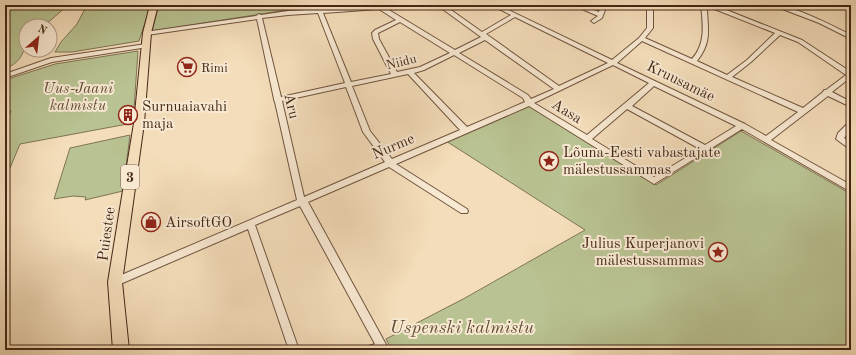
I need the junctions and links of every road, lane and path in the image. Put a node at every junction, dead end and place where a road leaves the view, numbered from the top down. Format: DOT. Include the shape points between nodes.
graph roads {
  1 [pos="154,5"];
  2 [pos="440,5"];
  3 [pos="494,5"];
  4 [pos="576,5"];
  5 [pos="604,5"];
  6 [pos="650,5"];
  7 [pos="704,5"];
  8 [pos="709,5"];
  9 [pos="776,5"];
  10 [pos="382,6"];
  11 [pos="354,7"];
  12 [pos="369,7"];
  13 [pos="786,7"];
  14 [pos="320,11"];
  15 [pos="514,15"];
  16 [pos="601,15"];
  17 [pos="259,16"];
  18 [pos="400,20"];
  19 [pos="594,21"];
  20 [pos="147,33"];
  21 [pos="779,33"];
  22 [pos="483,36"];
  23 [pos="850,36"];
  24 [pos="641,39"];
  25 [pos="146,46"];
  26 [pos="455,53"];
  27 [pos="694,62"];
  28 [pos="613,63"];
  29 [pos="410,72"];
  30 [pos="850,74"];
  31 [pos="395,75"];
  32 [pos="5,76"];
  33 [pos="728,77"];
  34 [pos="653,82"];
  35 [pos="348,85"];
  36 [pos="559,88"];
  37 [pos="826,92"];
  38 [pos="277,100"];
  39 [pos="529,103"];
  40 [pos="851,105"];
  41 [pos="627,106"];
  42 [pos="803,111"];
  43 [pos="851,125"];
  44 [pos="742,126"];
  45 [pos="465,130"];
  46 [pos="587,139"];
  47 [pos="766,140"];
  48 [pos="851,147"];
  49 [pos="706,148"];
  50 [pos="390,163"];
  51 [pos="851,189"];
  52 [pos="301,201"];
  53 [pos="464,210"];
  54 [pos="250,223"];
  55 [pos="115,282"];
  56 [pos="379,349"];
  57 [pos="121,350"];
  58 [pos="294,350"];
  1 -- 20 [label="highway, Puiestee / 3"];
  2 -- 22 [label="street"];
  3 -- 15 [label="street, Kruusamäe"];
  4 -- 16 [label="street"];
  5 -- 16 [label="street"];
  6 -- 24 [label="street, Nurme" via="650,28"];
  7 -- 27 [label="street" via="706,42"];
  8 -- 21 [label="street"];
  9 -- 13 [label="street"];
  10 -- 12 [label="street"];
  10 -- 18 [label="street, Aasa"];
  11 -- 12 [label="street"];
  11 -- 14 [label="street"];
  13 -- 23 [label="street"];
  14 -- 17 [label="street"];
  14 -- 35 [label="street"];
  15 -- 22 [label="street, Niidu"];
  15 -- 28 [label="street, Kruusamäe"];
  16 -- 19 [label="street"];
  17 -- 20 [label="street"];
  17 -- 38 [label="street, Aru"];
  18 -- 26 [label="street, Aasa"];
  18 -- 31 [label="street" via="375,33"];
  20 -- 25 [label="highway, Puiestee / 3"];
  21 -- 30 [label="street" via="800,41"];
  21 -- 33 [label="street"];
  22 -- 26 [label="street, Niidu" via="484,38"];
  22 -- 36 [label="street"];
  24 -- 27 [label="street"];
  24 -- 28 [label="street, Nurme"];
  25 -- 32 [label="street" via="50,60"];
  25 -- 55 [label="highway, Puiestee / 3" via="138,123"];
  26 -- 29 [label="street, Niidu"];
  26 -- 39 [label="street, Aasa" via="526,97"];
  27 -- 33 [label="street"];
  28 -- 34 [label="street, Kruusamäe"];
  28 -- 36 [label="street, Nurme"];
  29 -- 31 [label="street, Niidu"];
  29 -- 45 [label="street"];
  30 -- 37 [label="street"];
  31 -- 35 [label="street, Niidu"];
  33 -- 42 [label="street"];
  34 -- 41 [label="street"];
  34 -- 44 [label="street, Kruusamäe"];
  35 -- 38 [label="street, Niidu"];
  35 -- 50 [label="street" via="367,132"];
  36 -- 39 [label="street, Nurme"];
  37 -- 40 [label="street"];
  37 -- 42 [label="street"];
  38 -- 52 [label="street, Aru"];
  39 -- 45 [label="street, Nurme"];
  39 -- 46 [label="street, Aasa"];
  41 -- 46 [label="street"];
  41 -- 49 [label="street"];
  42 -- 47 [label="street"];
  43 -- 48 [label="street" via="840,139"];
  44 -- 47 [label="street, Kruusamäe"];
  44 -- 49 [label="street, Aasa"];
  45 -- 50 [label="street, Nurme"];
  46 -- 49 [label="street, Aasa" via="654,181"];
  47 -- 51 [label="street, Kruusamäe"];
  50 -- 52 [label="street, Nurme"];
  50 -- 53 [label="street"];
  52 -- 54 [label="street, Nurme"];
  52 -- 56 [label="street, Aru"];
  54 -- 55 [label="street, Nurme"];
  54 -- 58 [label="street"];
  55 -- 57 [label="highway, Puiestee / 3"];
}
